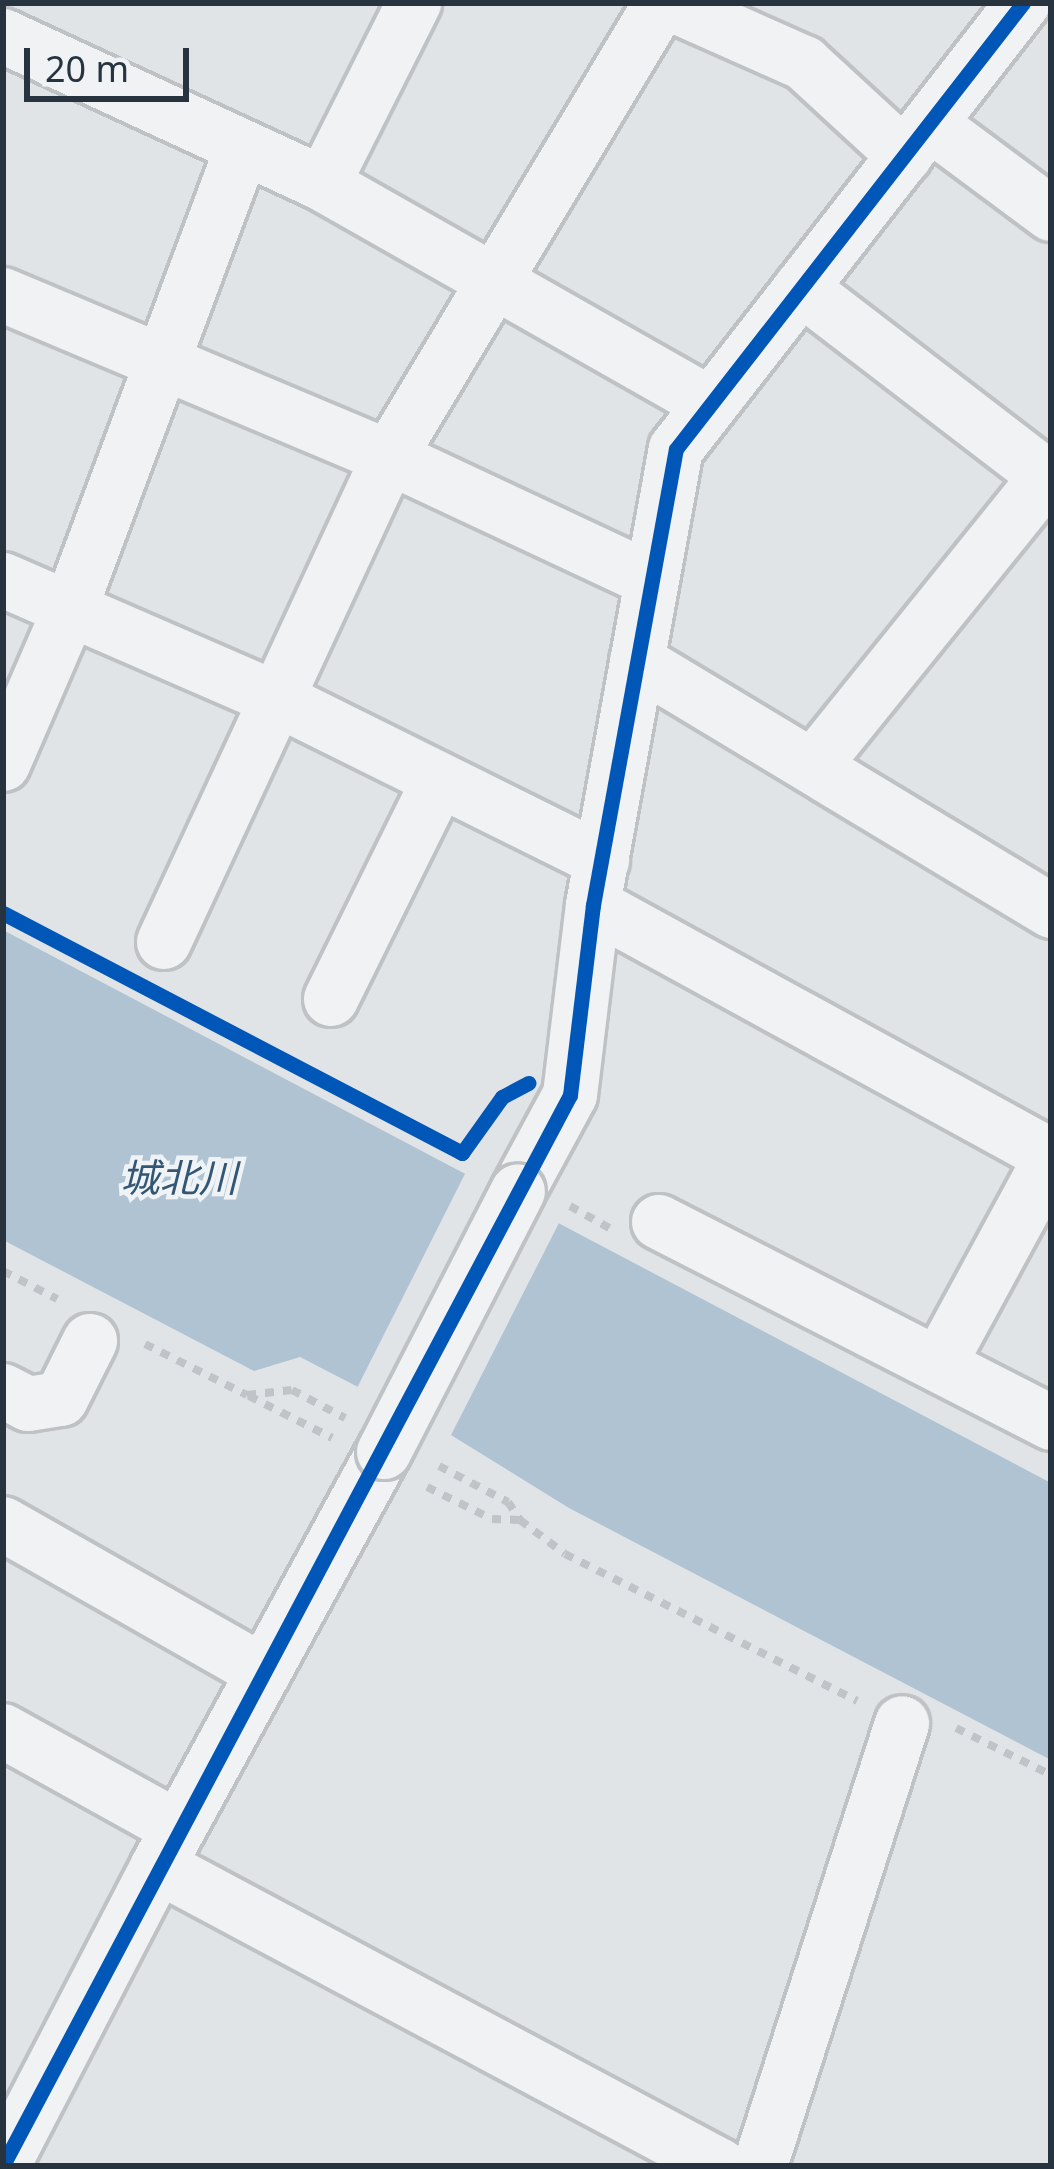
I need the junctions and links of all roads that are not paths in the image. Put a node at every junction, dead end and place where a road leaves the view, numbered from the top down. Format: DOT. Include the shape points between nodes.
graph roads {
  1 [pos="414,3"];
  2 [pos="665,3"];
  3 [pos="1023,3"];
  4 [pos="3,36"];
  5 [pos="917,140"];
  6 [pos="242,150"];
  7 [pos="323,184"];
  8 [pos="1051,214"];
  9 [pos="494,277"];
  10 [pos="801,288"];
  11 [pos="3,295"];
  12 [pos="159,363"];
  13 [pos="710,404"];
  14 [pos="389,457"];
  15 [pos="1049,478"];
  16 [pos="3,580"];
  17 [pos="651,580"];
  18 [pos="70,609"];
  19 [pos="637,661"];
  20 [pos="278,699"];
  21 [pos="3,764"];
  22 [pos="814,764"];
  23 [pos="439,780"];
  24 [pos="598,883"];
  25 [pos="1051,911"];
  26 [pos="147,970"];
  27 [pos="331,1000"];
  28 [pos="1051,1157"];
  29 [pos="659,1222"];
  30 [pos="98,1329"];
  31 [pos="939,1364"];
  32 [pos="3,1391"];
  33 [pos="1051,1423"];
  34 [pos="3,1524"];
  35 [pos="264,1672"];
  36 [pos="902,1723"];
  37 [pos="3,1731"];
  38 [pos="168,1847"];
  39 [pos="3,2165"];
  40 [pos="720,2166"];
  41 [pos="760,2166"];
  1 -- 7 [label="street"];
  2 -- 5 [label="street" via="804,63"];
  2 -- 9 [label="street"];
  3 -- 5 [label="street"];
  4 -- 6 [label="street"];
  5 -- 8 [label="street"];
  5 -- 10 [label="street"];
  6 -- 7 [label="street"];
  6 -- 12 [label="street"];
  7 -- 9 [label="street"];
  9 -- 13 [label="street"];
  9 -- 14 [label="street"];
  10 -- 13 [label="street"];
  10 -- 15 [label="street"];
  11 -- 12 [label="street"];
  12 -- 14 [label="street"];
  12 -- 18 [label="street"];
  13 -- 17 [label="street" via="676,449"];
  14 -- 17 [label="street"];
  14 -- 20 [label="street"];
  15 -- 22 [label="street"];
  16 -- 18 [label="street"];
  17 -- 19 [label="street"];
  18 -- 20 [label="street"];
  18 -- 21 [label="street"];
  19 -- 22 [label="street"];
  19 -- 24 [label="street"];
  20 -- 23 [label="street"];
  20 -- 26 [label="street"];
  22 -- 25 [label="street"];
  23 -- 24 [label="street"];
  23 -- 27 [label="street"];
  24 -- 28 [label="street"];
  24 -- 35 [label="street, bridge" via="570,1095"];
  28 -- 31 [label="street"];
  29 -- 31 [label="street"];
  30 -- 32 [label="street" via="61,1400 28,1404"];
  31 -- 33 [label="street"];
  34 -- 35 [label="street"];
  35 -- 38 [label="street"];
  36 -- 41 [label="street"];
  37 -- 38 [label="street"];
  38 -- 39 [label="street"];
  38 -- 40 [label="street"];
}
